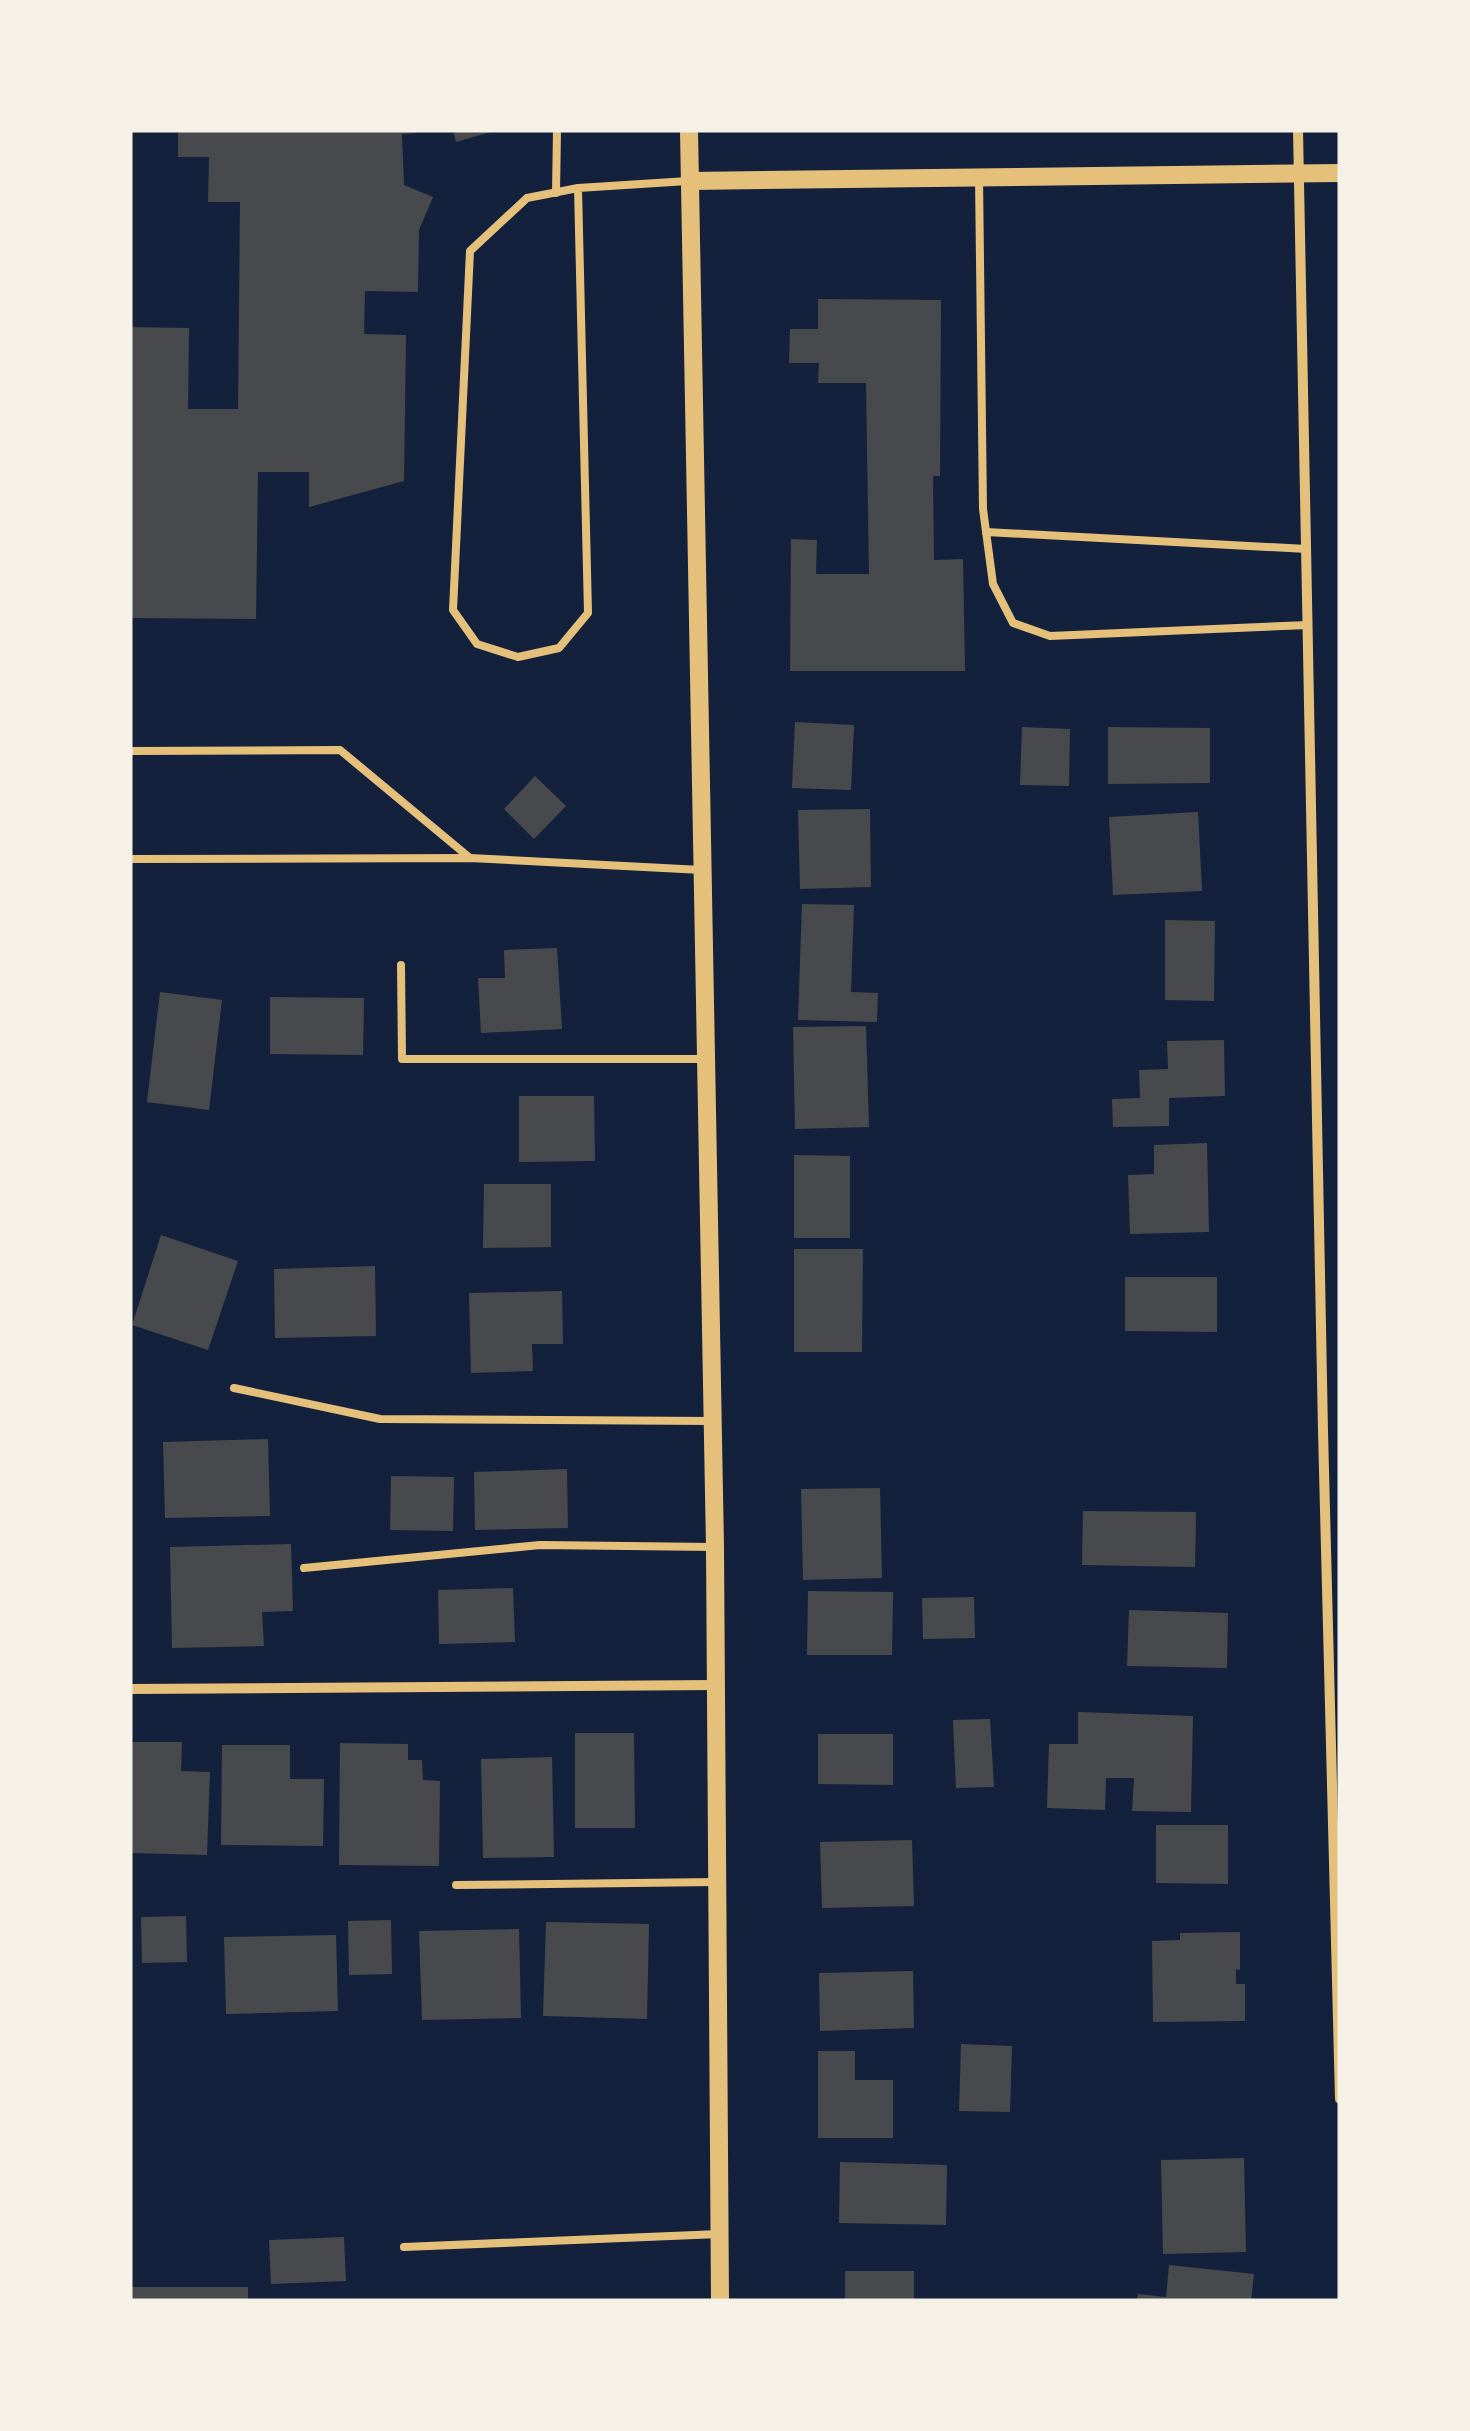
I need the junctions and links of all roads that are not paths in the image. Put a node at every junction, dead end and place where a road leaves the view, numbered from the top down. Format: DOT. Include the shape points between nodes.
graph roads {
  1 [pos="557,130"];
  2 [pos="689,130"];
  3 [pos="1298,130"];
  4 [pos="1299,173"];
  5 [pos="1340,173"];
  6 [pos="979,178"];
  7 [pos="690,181"];
  8 [pos="578,188"];
  9 [pos="556,193"];
  10 [pos="986,532"];
  11 [pos="1306,549"];
  12 [pos="1308,625"];
  13 [pos="130,751"];
  14 [pos="130,858"];
  15 [pos="470,858"];
  16 [pos="702,870"];
  17 [pos="402,966"];
  18 [pos="706,1058"];
  19 [pos="234,1388"];
  20 [pos="712,1421"];
  21 [pos="1340,1430"];
  22 [pos="1323,1431"];
  23 [pos="715,1546"];
  24 [pos="304,1568"];
  25 [pos="716,1685"];
  26 [pos="130,1689"];
  27 [pos="718,1882"];
  28 [pos="456,1885"];
  29 [pos="1340,2099"];
  30 [pos="719,2234"];
  31 [pos="404,2246"];
  32 [pos="720,2301"];
  1 -- 9 [label="lane"];
  2 -- 7 [label="street"];
  3 -- 4 [label="street"];
  4 -- 5 [label="street"];
  4 -- 6 [label="street"];
  4 -- 11 [label="street"];
  6 -- 7 [label="street"];
  6 -- 10 [label="lane"];
  7 -- 8 [label="lane"];
  7 -- 16 [label="street"];
  8 -- 9 [label="lane"];
  8 -- 9 [label="lane" via="588,613 560,648 518,656 477,644 453,610 470,251 527,198"];
  10 -- 11 [label="lane"];
  10 -- 12 [label="lane" via="992,584 1013,623 1050,636"];
  11 -- 12 [label="street"];
  12 -- 22 [label="street"];
  13 -- 15 [label="lane" via="340,750"];
  14 -- 15 [label="lane"];
  15 -- 16 [label="lane"];
  16 -- 18 [label="street"];
  17 -- 18 [label="lane" via="402,1060"];
  18 -- 20 [label="street"];
  19 -- 20 [label="lane" via="380,1418"];
  20 -- 23 [label="street"];
  21 -- 22 [label="street"];
  22 -- 29 [label="street"];
  23 -- 24 [label="lane" via="540,1545"];
  23 -- 25 [label="street"];
  25 -- 26 [label="street"];
  25 -- 27 [label="street"];
  27 -- 28 [label="lane"];
  27 -- 30 [label="street"];
  30 -- 31 [label="lane"];
  30 -- 32 [label="street"];
}
